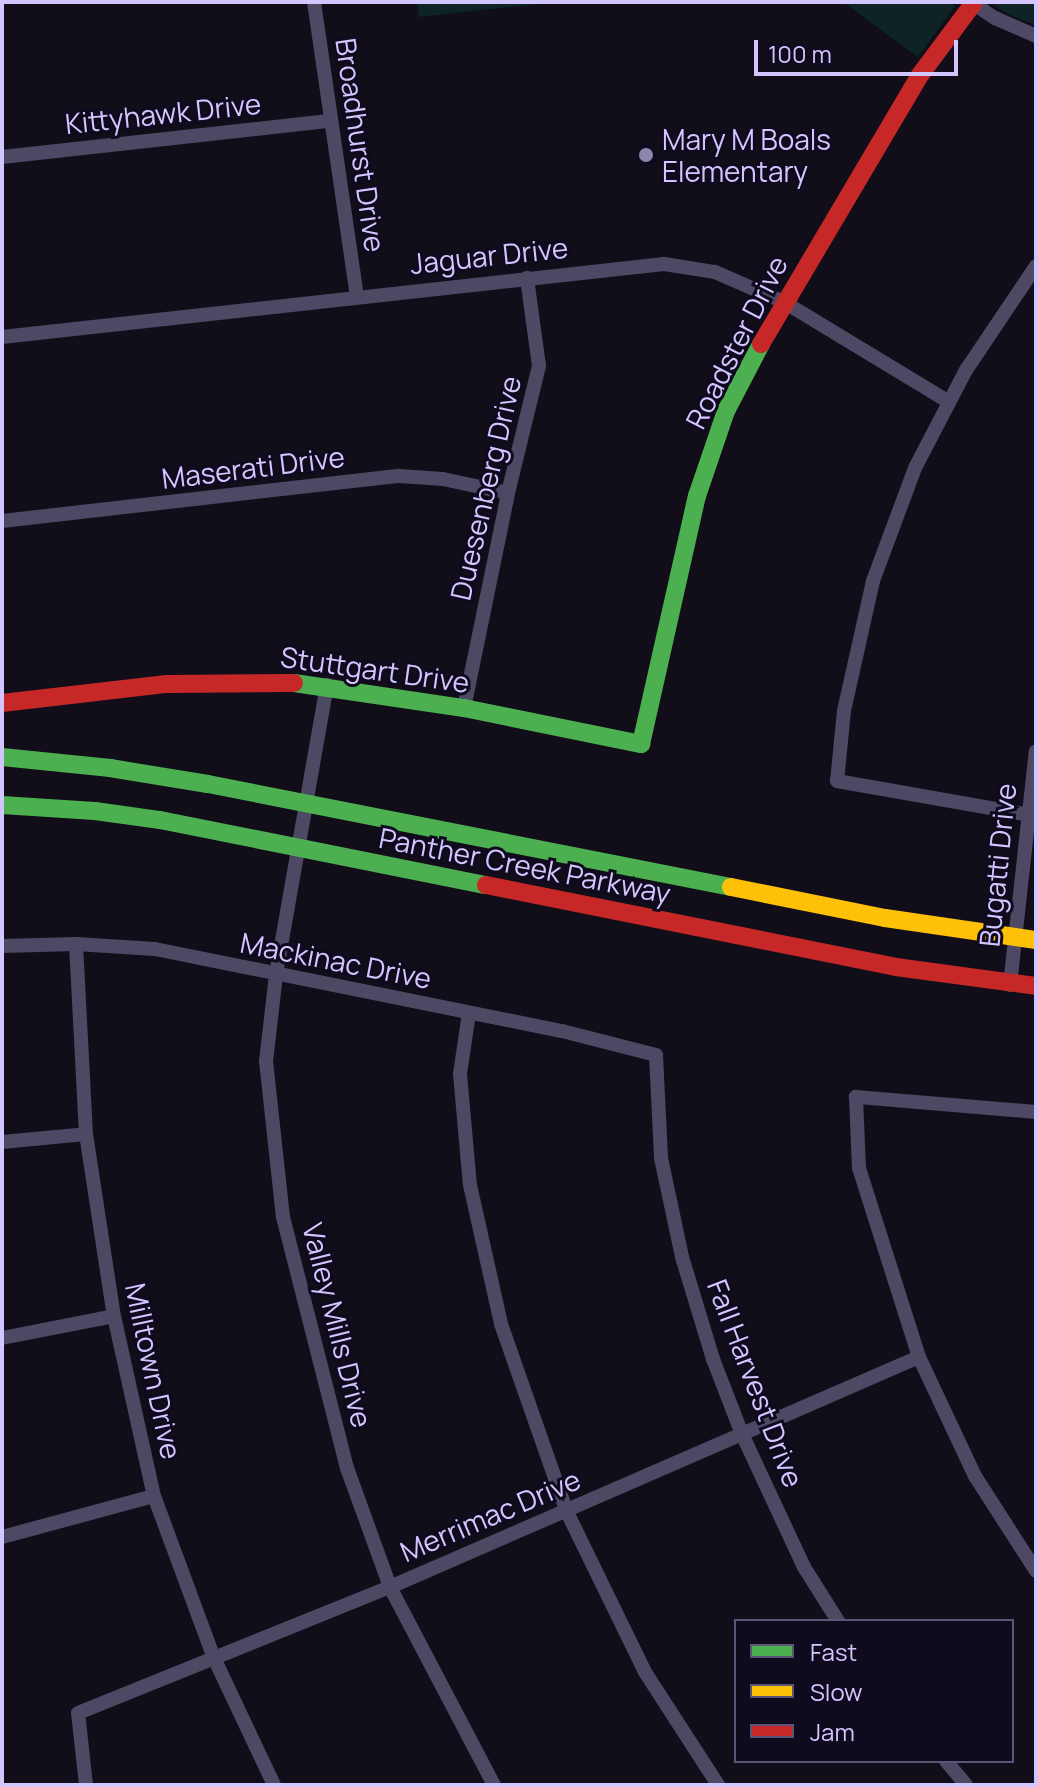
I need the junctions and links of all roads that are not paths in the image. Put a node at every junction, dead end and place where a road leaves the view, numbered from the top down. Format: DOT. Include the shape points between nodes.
graph roads {
  1 [pos="314,2"];
  2 [pos="972,3"];
  3 [pos="1036,36"];
  4 [pos="329,121"];
  5 [pos="2,157"];
  6 [pos="1036,266"];
  7 [pos="527,278"];
  8 [pos="357,296"];
  9 [pos="784,302"];
  10 [pos="2,337"];
  11 [pos="949,402"];
  12 [pos="508,493"];
  13 [pos="2,521"];
  14 [pos="327,685"];
  15 [pos="2,703"];
  16 [pos="464,708"];
  17 [pos="641,744"];
  18 [pos="1036,751"];
  19 [pos="2,757"];
  20 [pos="309,803"];
  21 [pos="2,805"];
  22 [pos="1032,815"];
  23 [pos="300,848"];
  24 [pos="1016,938"];
  25 [pos="1036,940"];
  26 [pos="76,944"];
  27 [pos="2,946"];
  28 [pos="276,975"];
  29 [pos="1010,985"];
  30 [pos="1036,986"];
  31 [pos="469,1013"];
  32 [pos="656,1055"];
  33 [pos="1036,1112"];
  34 [pos="86,1134"];
  35 [pos="2,1142"];
  36 [pos="114,1316"];
  37 [pos="2,1338"];
  38 [pos="919,1357"];
  39 [pos="742,1434"];
  40 [pos="154,1496"];
  41 [pos="566,1510"];
  42 [pos="2,1537"];
  43 [pos="1036,1571"];
  44 [pos="390,1587"];
  45 [pos="837,1619"];
  46 [pos="214,1658"];
  47 [pos="948,1763"];
  48 [pos="86,1785"];
  49 [pos="274,1785"];
  50 [pos="494,1785"];
  51 [pos="718,1785"];
  52 [pos="966,1785"];
  1 -- 4 [label="street, Broadhurst Drive"];
  2 -- 3 [label="street"];
  2 -- 9 [label="main road, Roadster Drive" via="920,75"];
  4 -- 5 [label="street, Kittyhawk Drive"];
  4 -- 8 [label="street, Broadhurst Drive"];
  6 -- 11 [label="street"];
  7 -- 8 [label="street, Jaguar Drive"];
  7 -- 9 [label="street, Jaguar Drive" via="664,264 715,272"];
  7 -- 12 [label="street, Duesenberg Drive" via="539,366"];
  8 -- 10 [label="street, Jaguar Drive"];
  9 -- 11 [label="street, Jaguar Drive"];
  9 -- 17 [label="main road, Roadster Drive" via="726,411 697,496"];
  11 -- 22 [label="street" via="915,468 873,581 844,711 837,781"];
  12 -- 13 [label="street, Maserati Drive" via="399,476"];
  12 -- 16 [label="street, Duesenberg Drive"];
  14 -- 15 [label="main road, Stuttgart Drive" via="167,684"];
  14 -- 16 [label="main road, Stuttgart Drive"];
  14 -- 20 [label="street, Valley Mills Drive"];
  16 -- 17 [label="main road, Stuttgart Drive"];
  18 -- 22 [label="street, Bugatti Drive"];
  19 -- 20 [label="main road, Panther Creek Parkway" via="110,768"];
  20 -- 23 [label="street, Valley Mills Drive"];
  20 -- 24 [label="main road, Panther Creek Parkway" via="885,918"];
  21 -- 23 [label="main road, Panther Creek Parkway" via="95,811"];
  22 -- 24 [label="street, Bugatti Drive"];
  23 -- 28 [label="street, Valley Mills Drive"];
  23 -- 29 [label="main road, Panther Creek Parkway"];
  24 -- 25 [label="main road, Panther Creek Parkway"];
  24 -- 29 [label="street, Bugatti Drive"];
  26 -- 27 [label="street, Mackinac Drive"];
  26 -- 28 [label="street, Mackinac Drive" via="155,949"];
  26 -- 34 [label="street, Milltown Drive"];
  28 -- 31 [label="street, Mackinac Drive"];
  28 -- 44 [label="street, Valley Mills Drive" via="266,1061 283,1217 347,1468"];
  29 -- 30 [label="main road, Panther Creek Parkway"];
  31 -- 32 [label="street, Mackinac Drive"];
  31 -- 41 [label="street" via="460,1074 470,1185 501,1324"];
  32 -- 39 [label="street, Fall Harvest Drive" via="661,1158 682,1257"];
  33 -- 38 [label="street" via="856,1097 859,1168"];
  34 -- 35 [label="street"];
  34 -- 36 [label="street, Milltown Drive"];
  36 -- 37 [label="street"];
  36 -- 40 [label="street, Milltown Drive"];
  38 -- 39 [label="street, Merrimac Drive"];
  38 -- 43 [label="street" via="975,1476"];
  39 -- 41 [label="street, Merrimac Drive"];
  39 -- 45 [label="street, Fall Harvest Drive" via="804,1567"];
  40 -- 42 [label="street"];
  40 -- 46 [label="street, Milltown Drive"];
  41 -- 44 [label="street, Merrimac Drive"];
  41 -- 51 [label="street" via="645,1672"];
  44 -- 46 [label="street, Merrimac Drive"];
  44 -- 50 [label="street, Valley Mills Drive"];
  46 -- 48 [label="street, Merrimac Drive" via="78,1713"];
  46 -- 49 [label="street, Milltown Drive"];
  47 -- 52 [label="street"];
}
